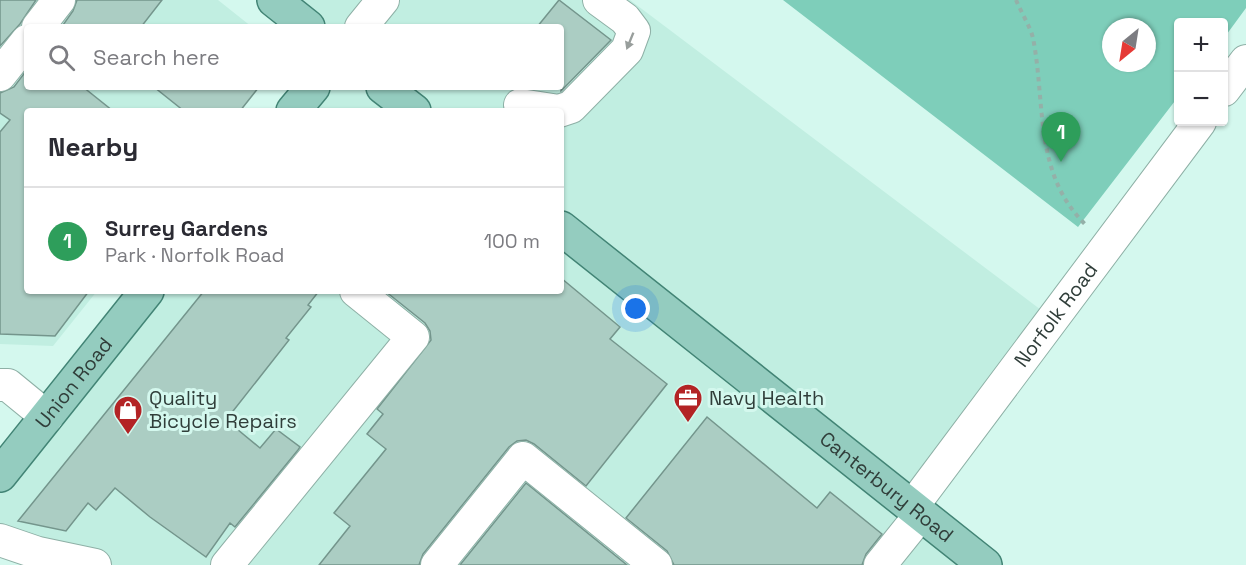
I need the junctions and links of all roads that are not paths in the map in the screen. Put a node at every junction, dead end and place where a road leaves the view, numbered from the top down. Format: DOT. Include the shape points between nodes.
graph roads {
  1 [pos="59,0"];
  2 [pos="274,0"];
  3 [pos="383,0"];
  4 [pos="599,0"];
  5 [pos="40,24"];
  6 [pos="304,24"];
  7 [pos="363,24"];
  8 [pos="24,45"];
  9 [pos="1246,61"];
  10 [pos="0,75"];
  11 [pos="1228,85"];
  12 [pos="310,90"];
  13 [pos="387,90"];
  14 [pos="520,105"];
  15 [pos="296,108"];
  16 [pos="410,108"];
  17 [pos="540,108"];
  18 [pos="564,109"];
  19 [pos="1197,126"];
  20 [pos="564,230"];
  21 [pos="145,294"];
  22 [pos="360,294"];
  23 [pos="0,385"];
  24 [pos="47,417"];
  25 [pos="0,475"];
  26 [pos="917,510"];
  27 [pos="0,540"];
  28 [pos="96,565"];
  29 [pos="227,565"];
  30 [pos="437,565"];
  31 [pos="656,565"];
  32 [pos="880,565"];
  33 [pos="985,565"];
  1 -- 5 [label="street"];
  2 -- 6 [label="main road"];
  3 -- 7 [label="street"];
  4 -- 18 [label="street, one-way" via="626,19 634,31 627,50 571,107"];
  8 -- 10 [label="street"];
  9 -- 11 [label="street"];
  12 -- 15 [label="main road"];
  13 -- 16 [label="main road"];
  17 -- 14 [label="street, one-way"];
  19 -- 26 [label="street, Norfolk Road" via="1107,244"];
  20 -- 26 [label="main road, Canterbury Road"];
  21 -- 24 [label="main road, Union Road"];
  22 -- 29 [label="street" via="413,337"];
  23 -- 24 [label="street" via="8,386"];
  24 -- 25 [label="main road, Union Road"];
  26 -- 32 [label="street, Norfolk Road"];
  26 -- 33 [label="main road, Canterbury Road"];
  27 -- 28 [label="street" via="38,553"];
  30 -- 31 [label="street" via="523,458"];
}
